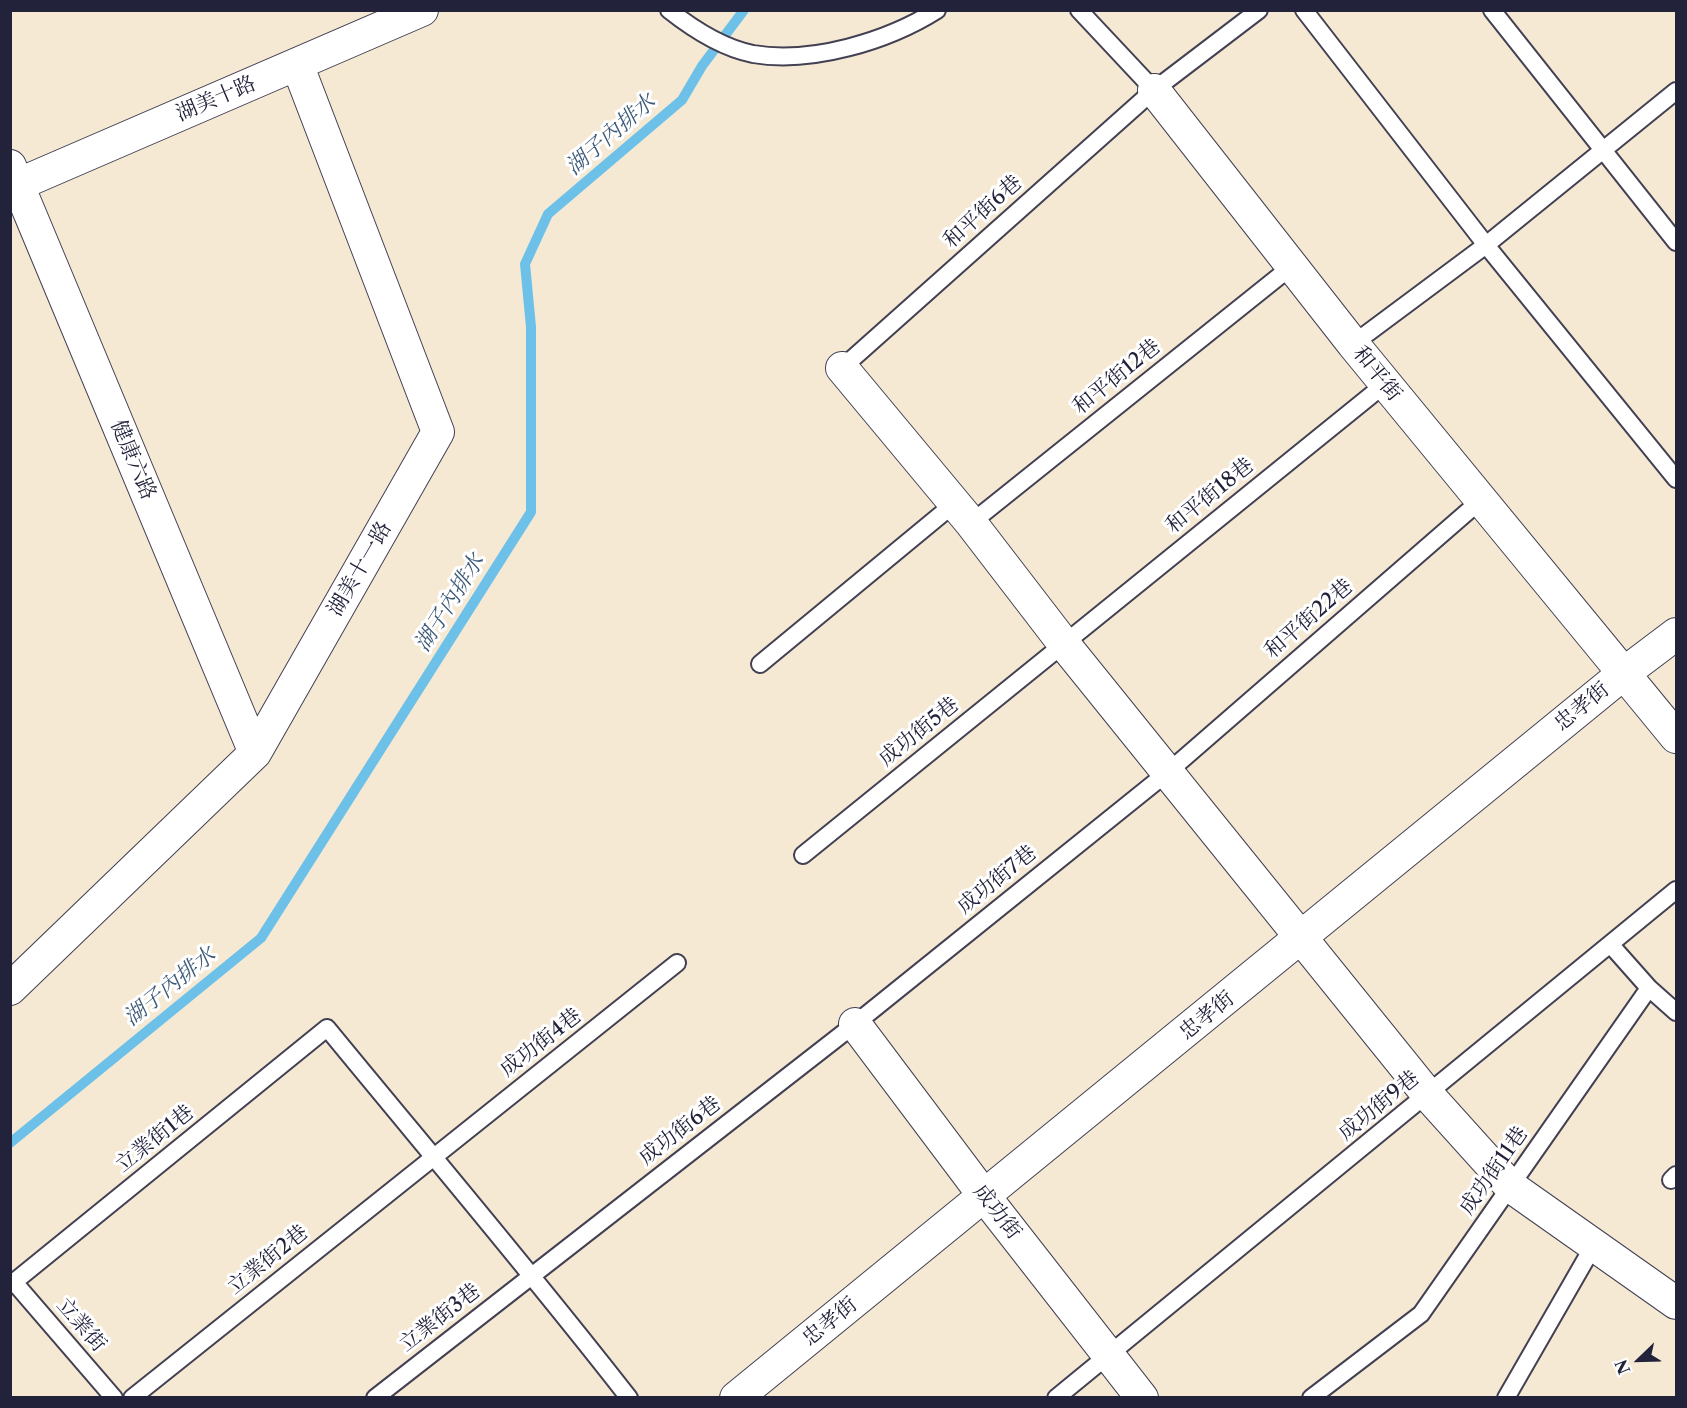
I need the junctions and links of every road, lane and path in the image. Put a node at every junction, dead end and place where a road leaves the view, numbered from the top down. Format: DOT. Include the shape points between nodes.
graph roads {
  1 [pos="422,10"];
  2 [pos="669,10"];
  3 [pos="937,10"];
  4 [pos="1079,10"];
  5 [pos="1258,10"];
  6 [pos="1304,10"];
  7 [pos="1492,10"];
  8 [pos="297,64"];
  9 [pos="1154,90"];
  10 [pos="1677,91"];
  11 [pos="1602,151"];
  12 [pos="13,180"];
  13 [pos="1677,242"];
  14 [pos="1486,245"];
  15 [pos="1292,266"];
  16 [pos="1353,344"];
  17 [pos="842,368"];
  18 [pos="1385,384"];
  19 [pos="1677,478"];
  20 [pos="1480,500"];
  21 [pos="963,513"];
  22 [pos="1677,633"];
  23 [pos="1064,644"];
  24 [pos="760,664"];
  25 [pos="1623,674"];
  26 [pos="1677,737"];
  27 [pos="255,753"];
  28 [pos="1168,772"];
  29 [pos="802,855"];
  30 [pos="1677,890"];
  31 [pos="1301,939"];
  32 [pos="1610,944"];
  33 [pos="677,963"];
  34 [pos="1649,988"];
  35 [pos="10,989"];
  36 [pos="1677,1012"];
  37 [pos="855,1023"];
  38 [pos="1428,1095"];
  39 [pos="432,1157"];
  40 [pos="1510,1186"];
  41 [pos="984,1197"];
  42 [pos="1594,1245"];
  43 [pos="532,1273"];
  44 [pos="12,1282"];
  45 [pos="1677,1303"];
  46 [pos="1108,1355"];
  47 [pos="114,1398"];
  48 [pos="132,1398"];
  49 [pos="375,1398"];
  50 [pos="629,1398"];
  51 [pos="736,1398"];
  52 [pos="1056,1398"];
  53 [pos="1142,1398"];
  54 [pos="1311,1398"];
  55 [pos="1506,1398"];
  1 -- 8 [label="street, 湖美十路"];
  2 -- 3 [label="lane" via="694,31 752,53 782,56 847,48 911,26"];
  4 -- 9 [label="lane, 和平街"];
  5 -- 9 [label="lane, 和平街6巷"];
  6 -- 14 [label="lane"];
  7 -- 11 [label="lane"];
  8 -- 12 [label="street, 湖美十路"];
  8 -- 27 [label="street, 湖美十一路" via="438,432"];
  9 -- 15 [label="street, 和平街"];
  9 -- 17 [label="lane, 和平街6巷"];
  10 -- 11 [label="lane"];
  11 -- 13 [label="lane"];
  11 -- 14 [label="lane"];
  12 -- 27 [label="street, 健康六路"];
  14 -- 16 [label="lane"];
  14 -- 19 [label="lane"];
  15 -- 16 [label="street, 和平街"];
  15 -- 21 [label="lane, 和平街12巷"];
  16 -- 18 [label="street, 和平街"];
  17 -- 21 [label="street"];
  18 -- 20 [label="street, 和平街"];
  18 -- 23 [label="lane, 和平街18巷"];
  20 -- 25 [label="street, 和平街"];
  20 -- 28 [label="lane, 和平街22巷"];
  21 -- 23 [label="street"];
  21 -- 24 [label="lane, 和平街12巷"];
  22 -- 25 [label="street, 忠孝街"];
  23 -- 28 [label="street"];
  23 -- 29 [label="lane, 成功街5巷"];
  25 -- 26 [label="street, 和平街"];
  25 -- 31 [label="street, 忠孝街"];
  27 -- 35 [label="street, 湖美十一路"];
  28 -- 31 [label="street"];
  28 -- 37 [label="lane, 成功街7巷"];
  30 -- 32 [label="lane, 成功街9巷"];
  31 -- 38 [label="street"];
  31 -- 41 [label="street, 忠孝街"];
  32 -- 34 [label="lane"];
  32 -- 38 [label="lane, 成功街9巷"];
  33 -- 39 [label="lane, 成功街4巷"];
  34 -- 36 [label="lane"];
  34 -- 40 [label="lane, 成功街11巷"];
  37 -- 41 [label="street, 成功街"];
  37 -- 43 [label="lane, 成功街6巷"];
  38 -- 40 [label="street"];
  38 -- 46 [label="lane, 成功街9巷"];
  39 -- 43 [label="lane"];
  39 -- 44 [label="lane, 立業街1巷" via="327,1028"];
  39 -- 48 [label="lane, 立業街2巷"];
  40 -- 42 [label="street"];
  40 -- 54 [label="lane, 成功街11巷" via="1421,1314"];
  41 -- 46 [label="street, 成功街"];
  41 -- 51 [label="street, 忠孝街"];
  42 -- 45 [label="street"];
  42 -- 55 [label="lane"];
  43 -- 49 [label="lane, 立業街3巷"];
  43 -- 50 [label="lane"];
  44 -- 47 [label="lane, 立業街"];
  46 -- 52 [label="lane, 成功街9巷"];
  46 -- 53 [label="street, 成功街"];
}
